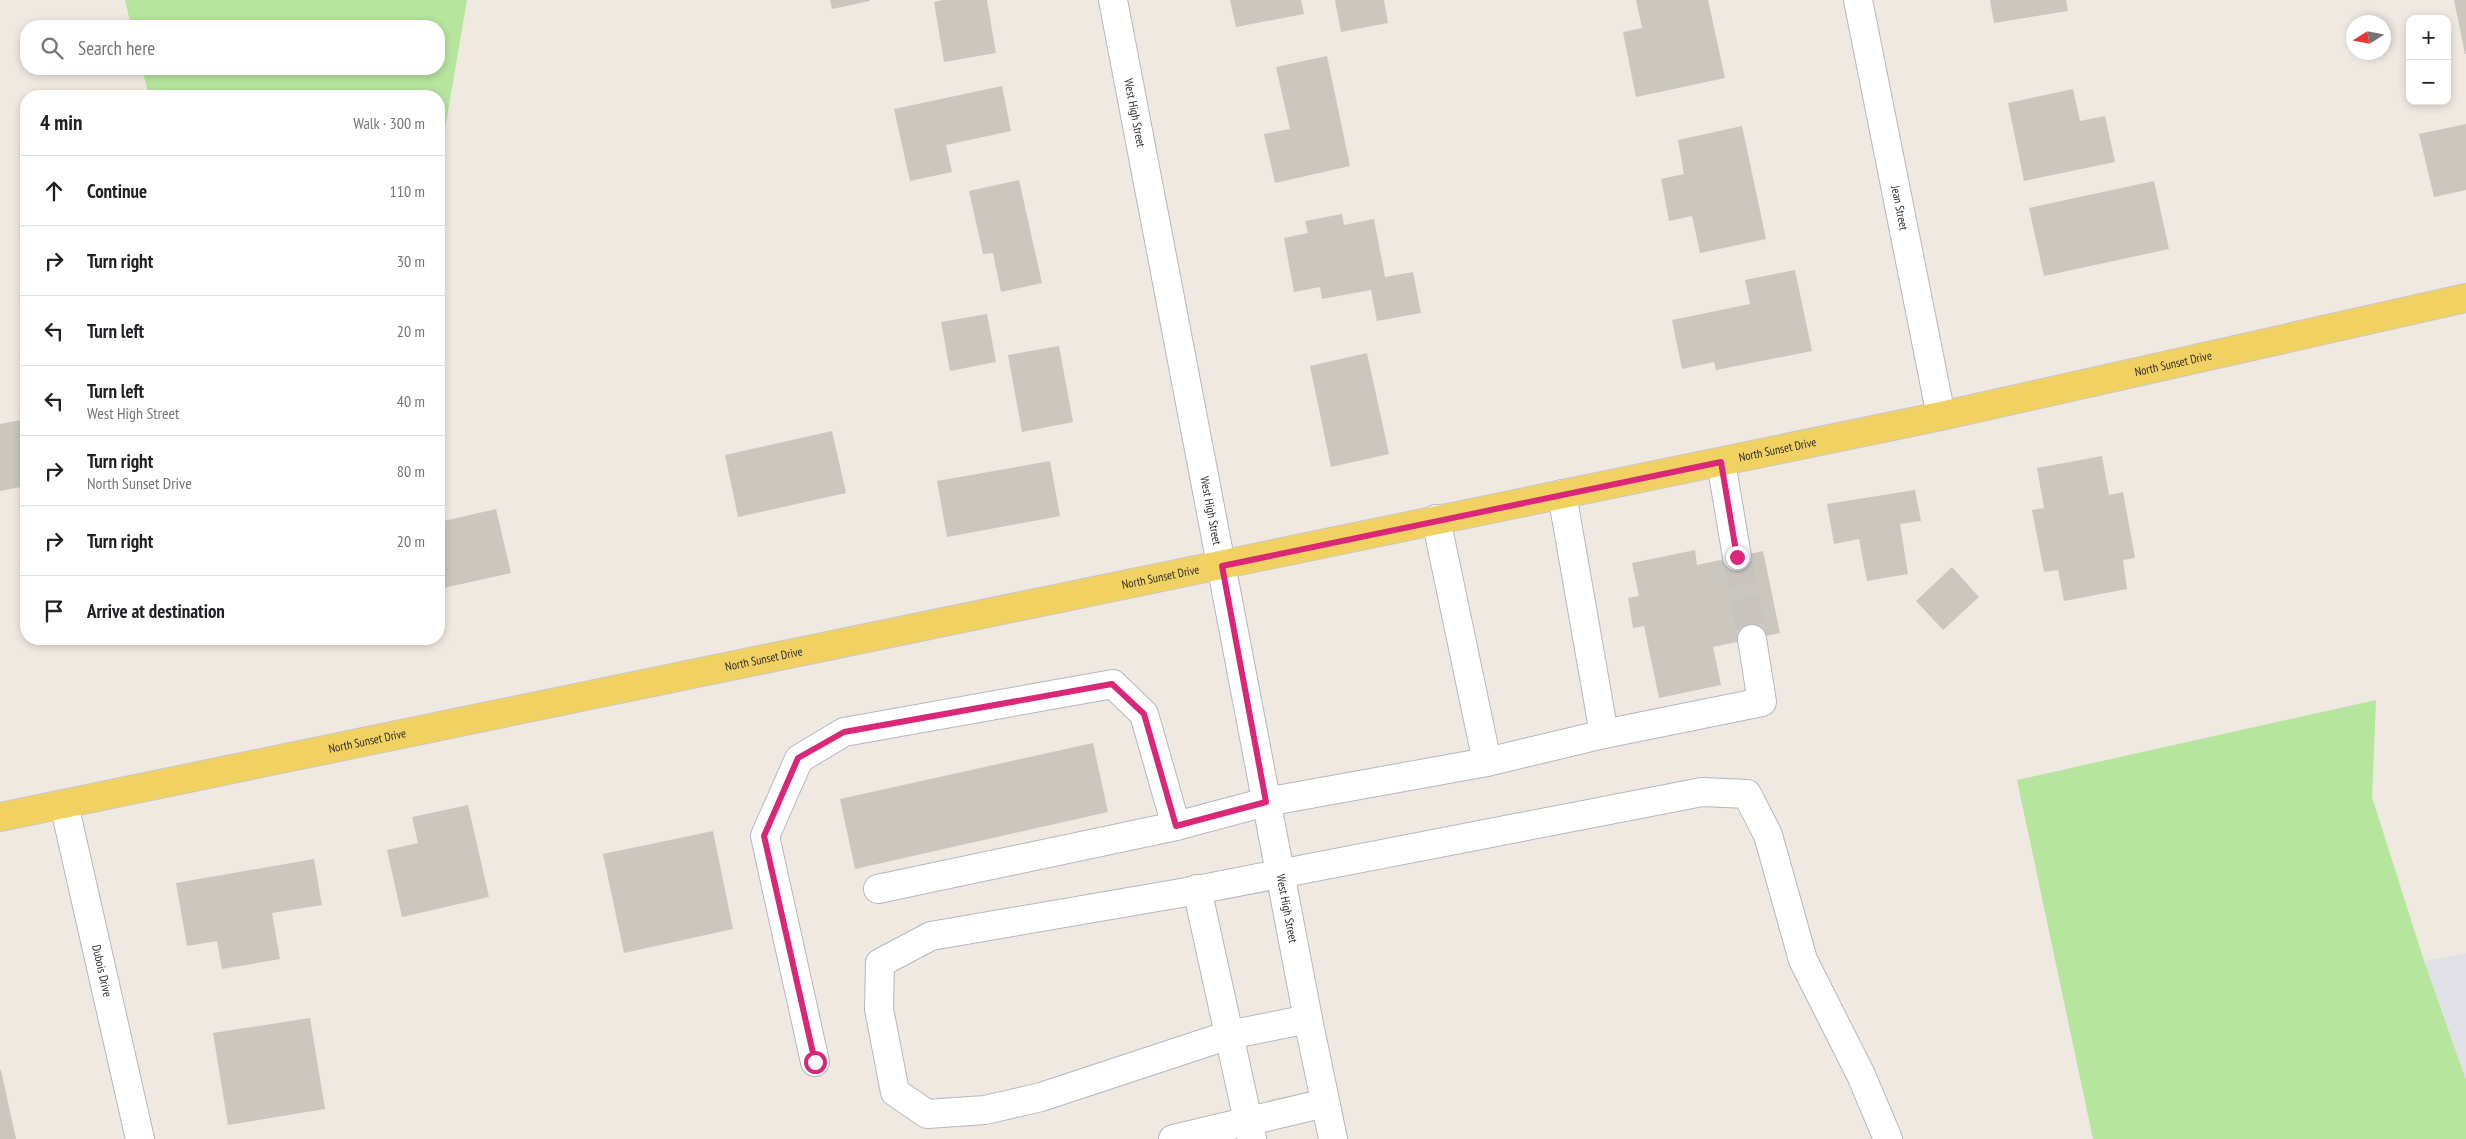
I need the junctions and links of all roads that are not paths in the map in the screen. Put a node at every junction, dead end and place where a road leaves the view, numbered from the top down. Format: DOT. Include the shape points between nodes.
graph roads {
  1 [pos="1113,0"];
  2 [pos="1858,0"];
  3 [pos="2466,298"];
  4 [pos="1940,416"];
  5 [pos="1721,462"];
  6 [pos="1562,494"];
  7 [pos="1436,519"];
  8 [pos="1737,557"];
  9 [pos="1222,566"];
  10 [pos="1752,638"];
  11 [pos="1604,734"];
  12 [pos="1487,762"];
  13 [pos="1266,802"];
  14 [pos="64,804"];
  15 [pos="0,817"];
  16 [pos="1176,826"];
  17 [pos="1280,873"];
  18 [pos="878,889"];
  19 [pos="1197,889"];
  20 [pos="1308,1019"];
  21 [pos="1229,1035"];
  22 [pos="815,1062"];
  23 [pos="1325,1103"];
  24 [pos="1250,1130"];
  25 [pos="140,1139"];
  26 [pos="1173,1139"];
  27 [pos="1333,1139"];
  28 [pos="1888,1139"];
  1 -- 9 [label="street, West High Street"];
  2 -- 4 [label="street, Jean Street"];
  3 -- 4 [label="main road, North Sunset Drive"];
  4 -- 5 [label="main road, North Sunset Drive"];
  5 -- 6 [label="main road, North Sunset Drive"];
  5 -- 8 [label="street"];
  6 -- 7 [label="main road, North Sunset Drive"];
  6 -- 11 [label="street"];
  7 -- 9 [label="main road, North Sunset Drive"];
  7 -- 12 [label="street"];
  9 -- 13 [label="street, West High Street"];
  9 -- 14 [label="main road, North Sunset Drive"];
  10 -- 11 [label="street" via="1762,702"];
  11 -- 12 [label="street"];
  12 -- 13 [label="street"];
  13 -- 16 [label="street"];
  13 -- 17 [label="street, West High Street"];
  14 -- 15 [label="main road, North Sunset Drive"];
  14 -- 25 [label="street, Dubois Drive"];
  16 -- 18 [label="street"];
  16 -- 22 [label="street" via="1144,714 1112,684 844,732 798,758 764,836"];
  17 -- 19 [label="street"];
  17 -- 20 [label="street, West High Street"];
  17 -- 28 [label="street" via="1702,792 1748,794 1768,835 1803,960 1861,1075"];
  19 -- 21 [label="street"];
  19 -- 21 [label="street" via="931,936 880,963 879,1009 895,1092 927,1114 986,1110 1042,1097"];
  20 -- 21 [label="street"];
  20 -- 23 [label="street, West High Street"];
  21 -- 24 [label="street"];
  23 -- 24 [label="street"];
  23 -- 27 [label="street, West High Street"];
  24 -- 26 [label="street"];
}
